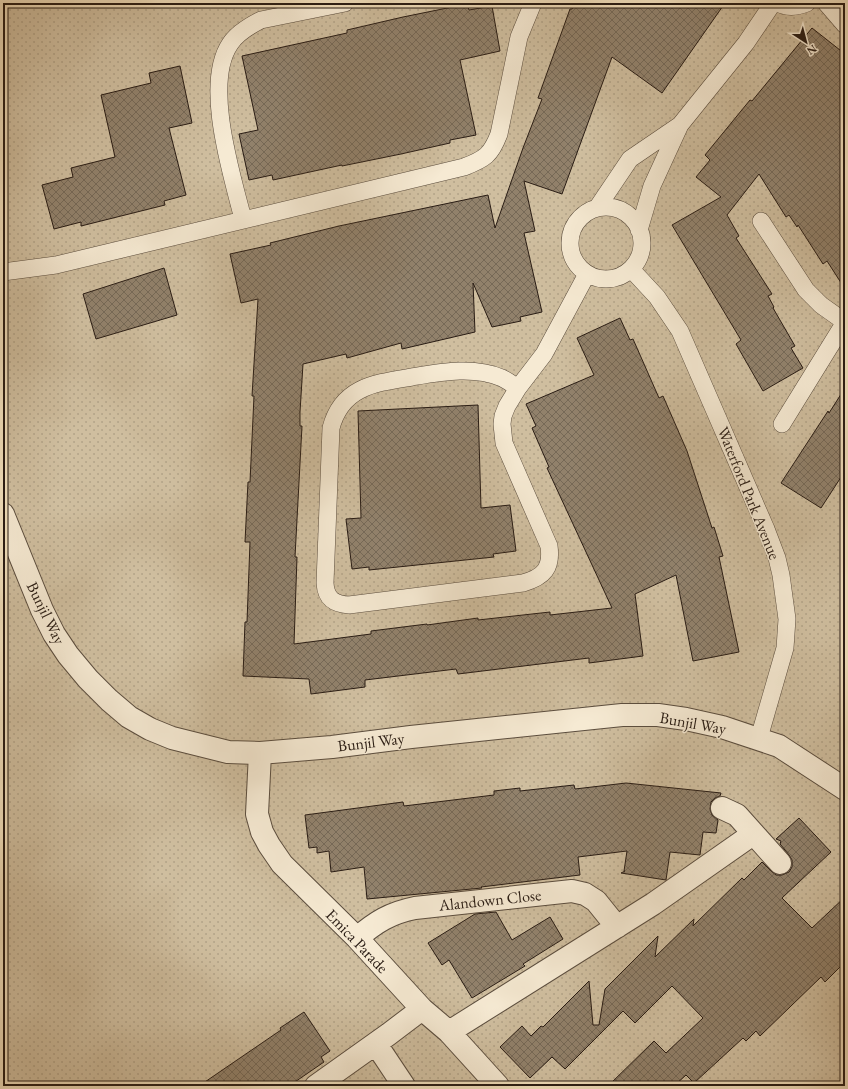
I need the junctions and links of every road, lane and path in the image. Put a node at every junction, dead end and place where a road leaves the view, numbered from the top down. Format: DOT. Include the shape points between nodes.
graph roads {
  1 [pos="345,3"];
  2 [pos="532,3"];
  3 [pos="773,3"];
  4 [pos="778,3"];
  5 [pos="807,3"];
  6 [pos="826,3"];
  7 [pos="845,25"];
  8 [pos="680,125"];
  9 [pos="596,208"];
  10 [pos="243,219"];
  11 [pos="761,221"];
  12 [pos="639,230"];
  13 [pos="631,268"];
  14 [pos="3,272"];
  15 [pos="587,274"];
  16 [pos="845,322"];
  17 [pos="518,388"];
  18 [pos="782,424"];
  19 [pos="3,514"];
  20 [pos="759,738"];
  21 [pos="260,753"];
  22 [pos="845,789"];
  23 [pos="722,808"];
  24 [pos="753,834"];
  25 [pos="780,863"];
  26 [pos="617,927"];
  27 [pos="357,938"];
  28 [pos="422,1009"];
  29 [pos="449,1032"];
  30 [pos="376,1044"];
  31 [pos="316,1086"];
  32 [pos="404,1086"];
  33 [pos="498,1086"];
  1 -- 10 [label="lane" via="261,20 236,36 225,54 219,92 222,131"];
  2 -- 10 [label="lane" via="518,37 499,134 488,155 464,167"];
  3 -- 8 [label="lane" via="746,43"];
  4 -- 5 [label="lane" via="791,7"];
  6 -- 7 [label="lane"];
  8 -- 9 [label="lane" via="630,159"];
  8 -- 12 [label="lane" via="652,186"];
  9 -- 12 [label="lane" via="612,208 627,213"];
  9 -- 15 [label="lane" via="577,221 571,232 572,256"];
  10 -- 14 [label="lane" via="56,265"];
  11 -- 16 [label="lane" via="806,290 821,305"];
  12 -- 13 [label="lane" via="642,240 641,251"];
  13 -- 15 [label="lane" via="621,276 610,278 598,278"];
  13 -- 20 [label="lane, Waterford Park Avenue" via="657,297 680,331 766,529 778,564 787,611 785,648"];
  15 -- 17 [label="lane" via="544,354"];
  16 -- 18 [label="lane"];
  17 -- 17 [label="lane" via="492,375 449,371 375,383 350,396 342,404 334,416 331,428 325,583 331,599 338,604 349,605 523,583 542,574 548,566 549,546 509,457 502,434 503,416"];
  19 -- 21 [label="street, Bunjil Way" via="54,634 68,656 109,700 129,717 172,738 228,752"];
  20 -- 21 [label="street, Bunjil Way" via="686,719 658,715 622,715"];
  20 -- 22 [label="street, Bunjil Way" via="779,746"];
  21 -- 27 [label="street, Emica Parade" via="257,814 262,832 282,864"];
  23 -- 24 [label="street" via="737,815"];
  24 -- 25 [label="street"];
  24 -- 26 [label="street"];
  26 -- 27 [label="street, Alandown Close" via="596,901 585,894 572,891 400,911 371,926"];
  26 -- 29 [label="street"];
  27 -- 28 [label="street, Emica Parade"];
  28 -- 29 [label="street"];
  28 -- 30 [label="street"];
  29 -- 33 [label="street"];
  30 -- 31 [label="street"];
  30 -- 32 [label="street"];
}
